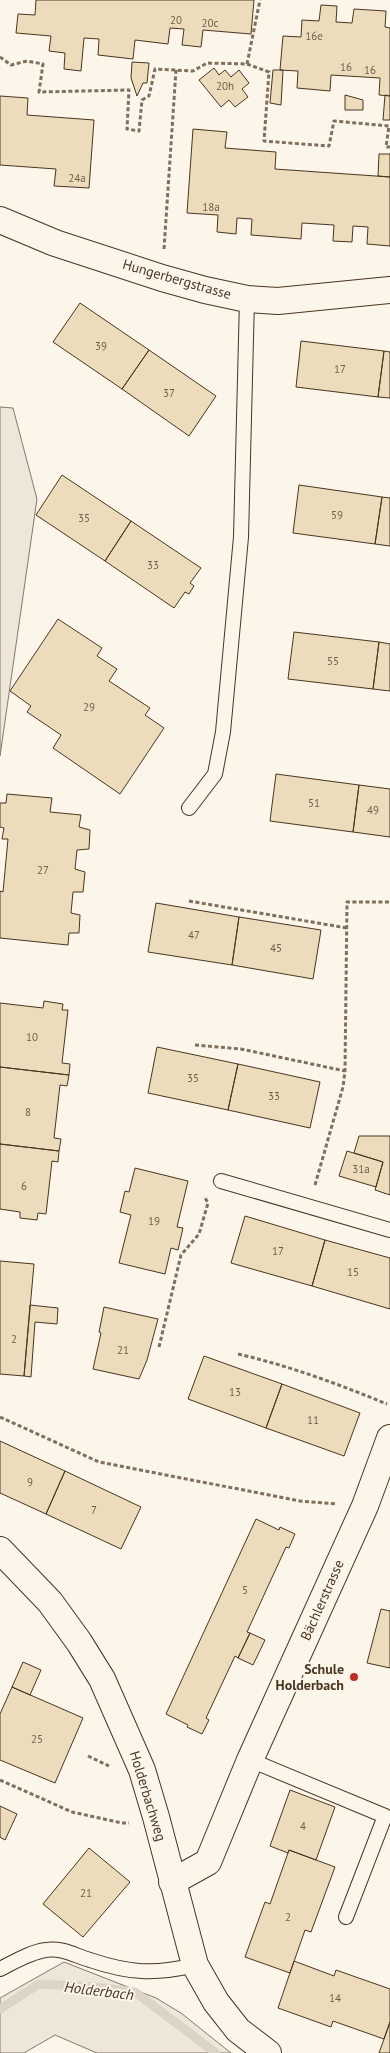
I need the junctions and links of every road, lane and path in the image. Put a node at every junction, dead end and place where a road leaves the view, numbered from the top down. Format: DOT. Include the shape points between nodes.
graph roads {
  1 [pos="260,0"];
  2 [pos="0,57"];
  3 [pos="247,64"];
  4 [pos="176,70"];
  5 [pos="390,147"];
  6 [pos="0,220"];
  7 [pos="163,257"];
  8 [pos="390,290"];
  9 [pos="247,299"];
  10 [pos="189,808"];
  11 [pos="189,901"];
  12 [pos="390,902"];
  13 [pos="347,928"];
  14 [pos="195,1046"];
  15 [pos="345,1071"];
  16 [pos="221,1182"];
  17 [pos="312,1193"];
  18 [pos="204,1196"];
  19 [pos="390,1230"];
  20 [pos="159,1347"];
  21 [pos="238,1354"];
  22 [pos="387,1404"];
  23 [pos="0,1417"];
  24 [pos="390,1438"];
  25 [pos="343,1505"];
  26 [pos="0,1550"];
  27 [pos="88,1756"];
  28 [pos="250,1760"];
  29 [pos="113,1768"];
  30 [pos="0,1780"];
  31 [pos="131,1822"];
  32 [pos="172,1882"];
  33 [pos="346,1917"];
  34 [pos="194,1966"];
  35 [pos="0,1969"];
  36 [pos="268,2053"];
  1 -- 3 [label="path"];
  2 -- 4 [label="path" via="11,65 27,61 43,64 39,92 129,90 127,129 138,131 142,100 150,96 155,69"];
  3 -- 4 [label="path" via="207,63 193,72"];
  3 -- 5 [label="path" via="269,72 264,141 329,146 334,121 389,126 386,147"];
  4 -- 7 [label="path"];
  6 -- 9 [label="street, Hungerbergstrasse" via="55,243 162,278"];
  8 -- 9 [label="street, Hungerbergstrasse" via="278,301"];
  9 -- 10 [label="lane" via="241,537 223,732 215,774"];
  11 -- 13 [label="path"];
  12 -- 13 [label="path" via="348,902"];
  13 -- 15 [label="path"];
  14 -- 15 [label="path" via="241,1049"];
  15 -- 17 [label="path"];
  16 -- 19 [label="lane"];
  18 -- 20 [label="path" via="208,1203 199,1234 181,1255"];
  21 -- 22 [label="path" via="329,1380"];
  23 -- 25 [label="path" via="100,1462 291,1500"];
  24 -- 28 [label="street, Bächlerstrasse" via="365,1506"];
  26 -- 32 [label="street, Holderbachweg" via="50,1602 102,1679 142,1770"];
  27 -- 29 [label="path"];
  28 -- 32 [label="street, Bächlerstrasse" via="208,1862"];
  28 -- 33 [label="lane" via="385,1816"];
  30 -- 31 [label="path" via="72,1812"];
  32 -- 34 [label="street, Holderbachweg"];
  34 -- 35 [label="lane" via="171,1971 137,1972 46,1949"];
  34 -- 36 [label="street, Holderbachweg" via="232,2023"];
}
